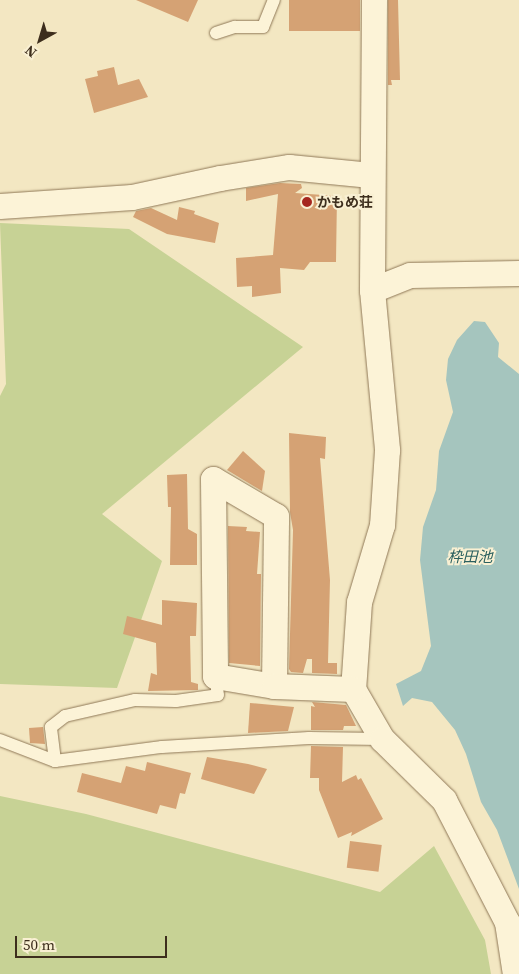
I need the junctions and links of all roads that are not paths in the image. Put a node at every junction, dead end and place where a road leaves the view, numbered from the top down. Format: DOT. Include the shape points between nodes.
graph roads {
  1 [pos="274,0"];
  2 [pos="374,0"];
  3 [pos="216,33"];
  4 [pos="371,175"];
  5 [pos="0,206"];
  6 [pos="519,274"];
  7 [pos="372,290"];
  8 [pos="215,676"];
  9 [pos="274,686"];
  10 [pos="353,689"];
  11 [pos="382,739"];
  12 [pos="0,740"];
  13 [pos="55,761"];
  14 [pos="515,974"];
  1 -- 3 [label="lane" via="263,27 236,27"];
  2 -- 4 [label="street"];
  4 -- 5 [label="street" via="289,167 132,197"];
  4 -- 7 [label="street"];
  6 -- 7 [label="street" via="410,275"];
  7 -- 10 [label="street" via="387,450 382,524 359,602"];
  8 -- 9 [label="street"];
  8 -- 9 [label="street" via="213,479 276,516"];
  8 -- 13 [label="lane" via="218,695 176,701 136,700 65,716 50,727"];
  9 -- 10 [label="street"];
  10 -- 11 [label="street"];
  11 -- 13 [label="lane" via="309,738 162,747"];
  11 -- 14 [label="street" via="444,800 506,922"];
  12 -- 13 [label="lane"];
}
